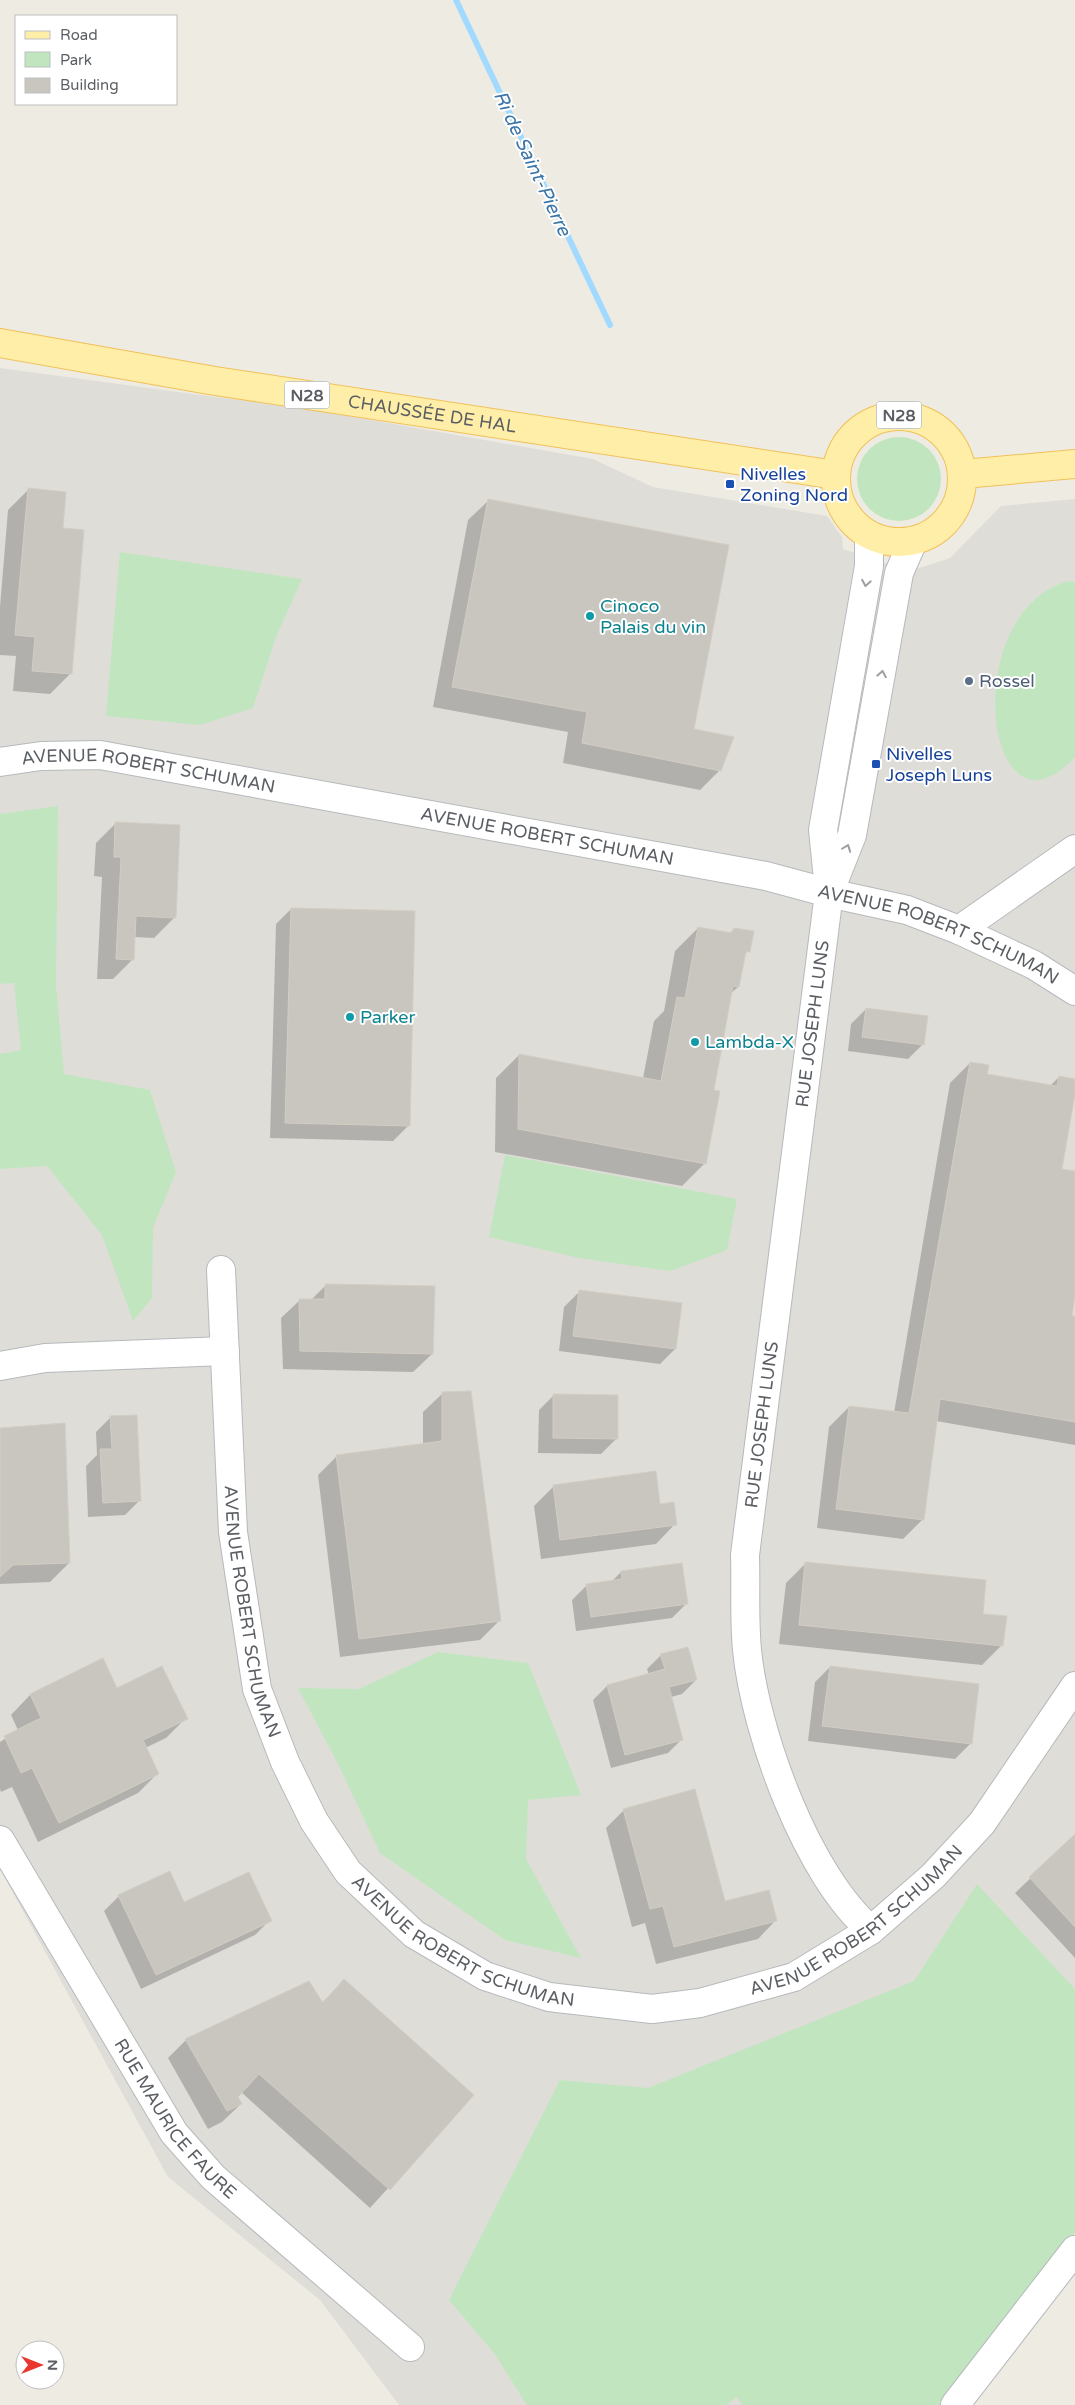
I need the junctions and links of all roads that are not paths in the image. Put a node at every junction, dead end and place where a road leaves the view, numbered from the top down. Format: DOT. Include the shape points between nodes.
graph roads {
  1 [pos="0,344"];
  2 [pos="1075,464"];
  3 [pos="963,474"];
  4 [pos="836,475"];
  5 [pos="869,535"];
  6 [pos="913,541"];
  7 [pos="0,762"];
  8 [pos="1075,848"];
  9 [pos="829,893"];
  10 [pos="959,930"];
  11 [pos="1075,991"];
  12 [pos="221,1270"];
  13 [pos="225,1351"];
  14 [pos="0,1366"];
  15 [pos="1075,1686"];
  16 [pos="0,1840"];
  17 [pos="872,1930"];
  18 [pos="1075,2250"];
  19 [pos="410,2347"];
  20 [pos="955,2405"];
  1 -- 4 [label="main road, CHAUSSÉE DE HAL / N28" via="215,381"];
  2 -- 3 [label="main road"];
  3 -- 4 [label="main road, N28" via="958,454 947,436 931,423 911,416 893,415 858,430 845,445"];
  3 -- 6 [label="main road, N28" via="958,505 949,519 938,530"];
  4 -- 5 [label="main road, N28" via="838,495 846,514"];
  5 -- 6 [label="main road, N28" via="885,541"];
  5 -- 9 [label="street, RUE JOSEPH LUNS, one-way" via="869,566 823,830"];
  9 -- 6 [label="street, RUE JOSEPH LUNS, one-way" via="852,835 899,573"];
  7 -- 9 [label="street, AVENUE ROBERT SCHUMAN" via="41,756 100,755 766,876"];
  8 -- 10 [label="street"];
  9 -- 10 [label="street, AVENUE ROBERT SCHUMAN" via="893,905"];
  9 -- 17 [label="street, RUE JOSEPH LUNS" via="745,1555 747,1650 762,1726 794,1816 826,1875 860,1920"];
  10 -- 11 [label="street, AVENUE ROBERT SCHUMAN" via="1034,965"];
  12 -- 13 [label="street, AVENUE ROBERT SCHUMAN"];
  13 -- 14 [label="street" via="45,1358"];
  13 -- 17 [label="street, AVENUE ROBERT SCHUMAN" via="233,1532 257,1689 285,1762 314,1821 348,1872 414,1934 485,1976 550,1997 652,2009 700,2003 794,1977"];
  15 -- 17 [label="street, AVENUE ROBERT SCHUMAN" via="982,1823 933,1876"];
  16 -- 19 [label="street, RUE MAURICE FAURE" via="174,2133 213,2177"];
  18 -- 20 [label="street"];
}
